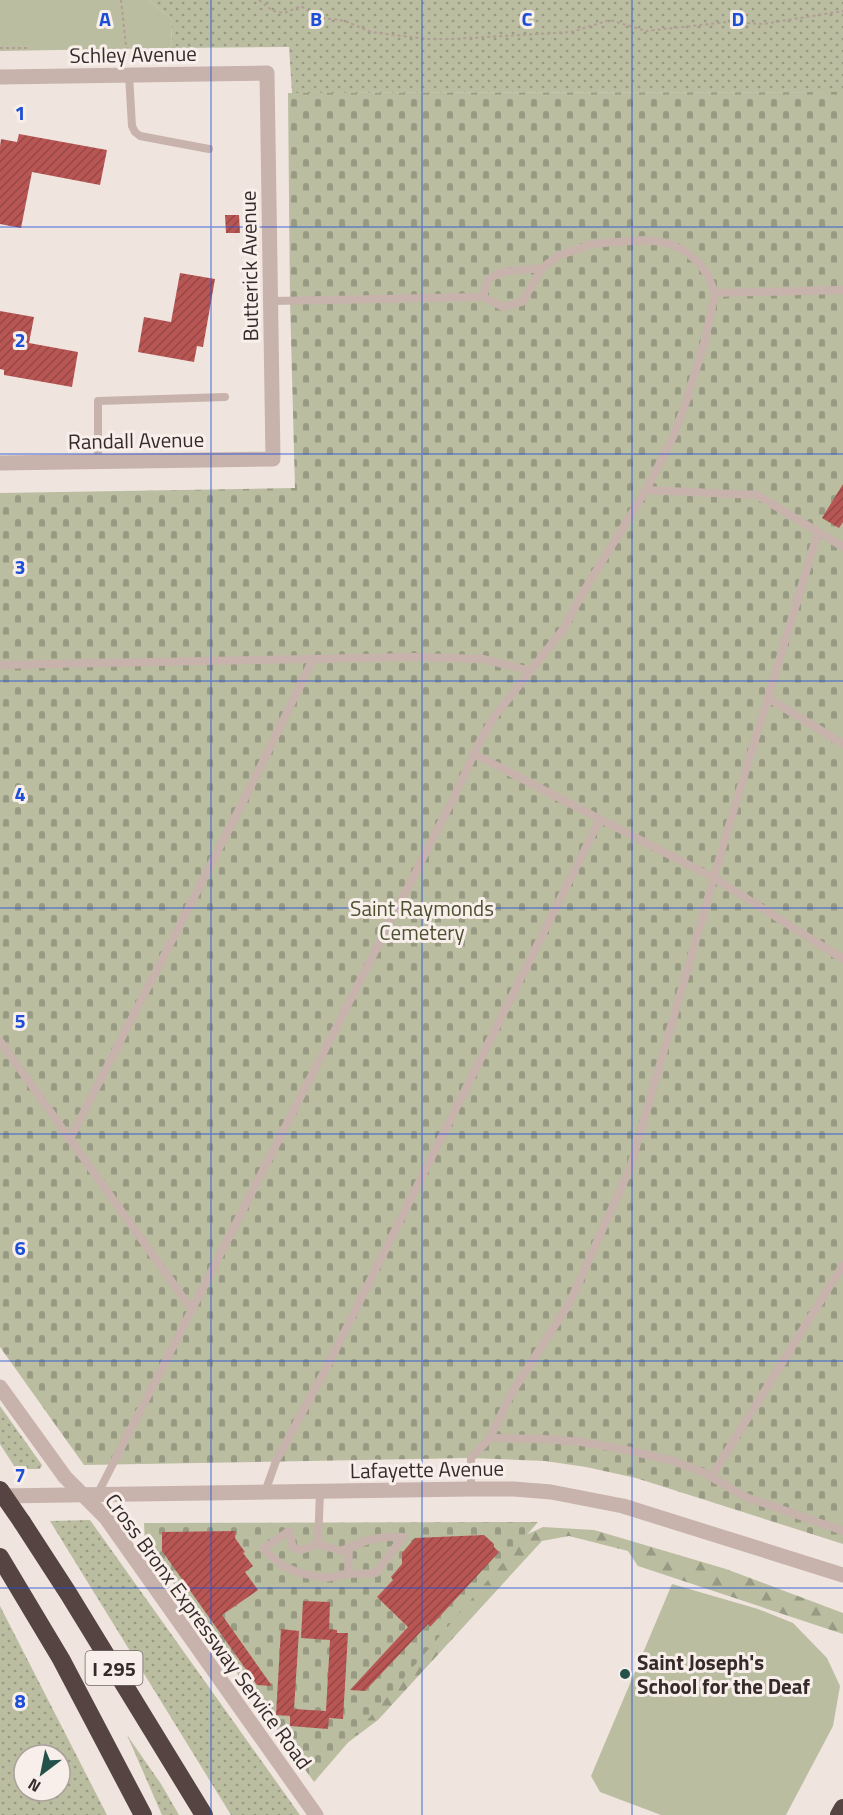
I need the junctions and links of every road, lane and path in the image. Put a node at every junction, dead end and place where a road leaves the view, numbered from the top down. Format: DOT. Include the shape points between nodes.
graph roads {
  1 [pos="121,0"];
  2 [pos="259,0"];
  3 [pos="843,10"];
  4 [pos="0,48"];
  5 [pos="29,48"];
  6 [pos="127,54"];
  7 [pos="267,73"];
  8 [pos="129,75"];
  9 [pos="0,77"];
  10 [pos="209,149"];
  11 [pos="542,268"];
  12 [pos="843,290"];
  13 [pos="715,293"];
  14 [pos="483,297"];
  15 [pos="271,300"];
  16 [pos="225,397"];
  17 [pos="273,459"];
  18 [pos="98,462"];
  19 [pos="0,463"];
  20 [pos="646,490"];
  21 [pos="818,532"];
  22 [pos="843,547"];
  23 [pos="313,659"];
  24 [pos="0,665"];
  25 [pos="530,671"];
  26 [pos="768,698"];
  27 [pos="843,744"];
  28 [pos="474,754"];
  29 [pos="600,819"];
  30 [pos="714,878"];
  31 [pos="843,959"];
  32 [pos="0,1041"];
  33 [pos="70,1139"];
  34 [pos="843,1265"];
  35 [pos="192,1310"];
  36 [pos="0,1387"];
  37 [pos="490,1438"];
  38 [pos="711,1478"];
  39 [pos="471,1489"];
  40 [pos="0,1490"];
  41 [pos="265,1492"];
  42 [pos="320,1492"];
  43 [pos="90,1495"];
  44 [pos="0,1496"];
  45 [pos="843,1531"];
  46 [pos="318,1544"];
  47 [pos="349,1548"];
  48 [pos="0,1557"];
  49 [pos="348,1574"];
  50 [pos="843,1575"];
  51 [pos="83,1701"];
  52 [pos="843,1808"];
  53 [pos="135,1815"];
  54 [pos="143,1815"];
  55 [pos="204,1815"];
  56 [pos="316,1815"];
  57 [pos="839,1815"];
  1 -- 6 [label="path"];
  2 -- 3 [label="path" via="273,11 284,13 301,6 317,17 345,21 371,32 427,39 571,32 610,20 646,31 728,22 763,24"];
  4 -- 5 [label="path"];
  7 -- 8 [label="street, Schley Avenue"];
  7 -- 15 [label="street, Butterick Avenue"];
  8 -- 9 [label="street, Schley Avenue"];
  8 -- 10 [label="lane" via="132,126 138,135"];
  11 -- 13 [label="lane" via="558,256 592,244 663,242 682,249 698,262"];
  11 -- 14 [label="lane" via="502,272 488,279"];
  11 -- 14 [label="lane" via="522,302 503,307"];
  12 -- 13 [label="lane"];
  13 -- 20 [label="lane" via="687,399"];
  14 -- 15 [label="lane"];
  15 -- 17 [label="street, Butterick Avenue"];
  16 -- 18 [label="lane" via="98,401"];
  17 -- 18 [label="street, Randall Avenue"];
  18 -- 19 [label="street, Randall Avenue"];
  20 -- 21 [label="lane" via="757,495"];
  20 -- 25 [label="lane" via="565,627"];
  21 -- 22 [label="lane"];
  21 -- 26 [label="lane"];
  23 -- 24 [label="lane"];
  23 -- 25 [label="lane" via="483,659"];
  23 -- 33 [label="lane"];
  25 -- 28 [label="lane" via="494,717"];
  26 -- 27 [label="lane"];
  26 -- 30 [label="lane"];
  28 -- 29 [label="lane"];
  28 -- 35 [label="lane"];
  29 -- 30 [label="lane"];
  29 -- 41 [label="lane" via="330,1361 276,1461"];
  30 -- 31 [label="lane"];
  30 -- 37 [label="lane" via="630,1168 570,1302 511,1394"];
  32 -- 33 [label="lane"];
  33 -- 35 [label="lane"];
  34 -- 38 [label="lane"];
  35 -- 43 [label="lane"];
  36 -- 43 [label="street, Cross Bronx Expressway Service Road" via="59,1470"];
  37 -- 38 [label="lane" via="545,1439 622,1449 674,1461"];
  37 -- 39 [label="lane" via="471,1458"];
  38 -- 45 [label="lane" via="746,1497"];
  39 -- 42 [label="street, Lafayette Avenue"];
  39 -- 50 [label="street, Lafayette Avenue" via="550,1492 623,1506"];
  40 -- 55 [label="highway, I 295, bridge"];
  41 -- 42 [label="street, Lafayette Avenue"];
  41 -- 43 [label="street, Lafayette Avenue"];
  42 -- 46 [label="lane"];
  43 -- 44 [label="street, Lafayette Avenue"];
  43 -- 56 [label="street, Cross Bronx Expressway Service Road"];
  46 -- 47 [label="lane" via="341,1551"];
  46 -- 49 [label="lane" via="302,1550 292,1548 289,1531 263,1549 283,1566 300,1573 325,1578"];
  47 -- 49 [label="lane"];
  47 -- 49 [label="lane" via="381,1537 403,1538 376,1573"];
  48 -- 51 [label="highway, I 295"];
  51 -- 53 [label="highway"];
  51 -- 54 [label="highway, I 295"];
  52 -- 57 [label="highway"];
}
